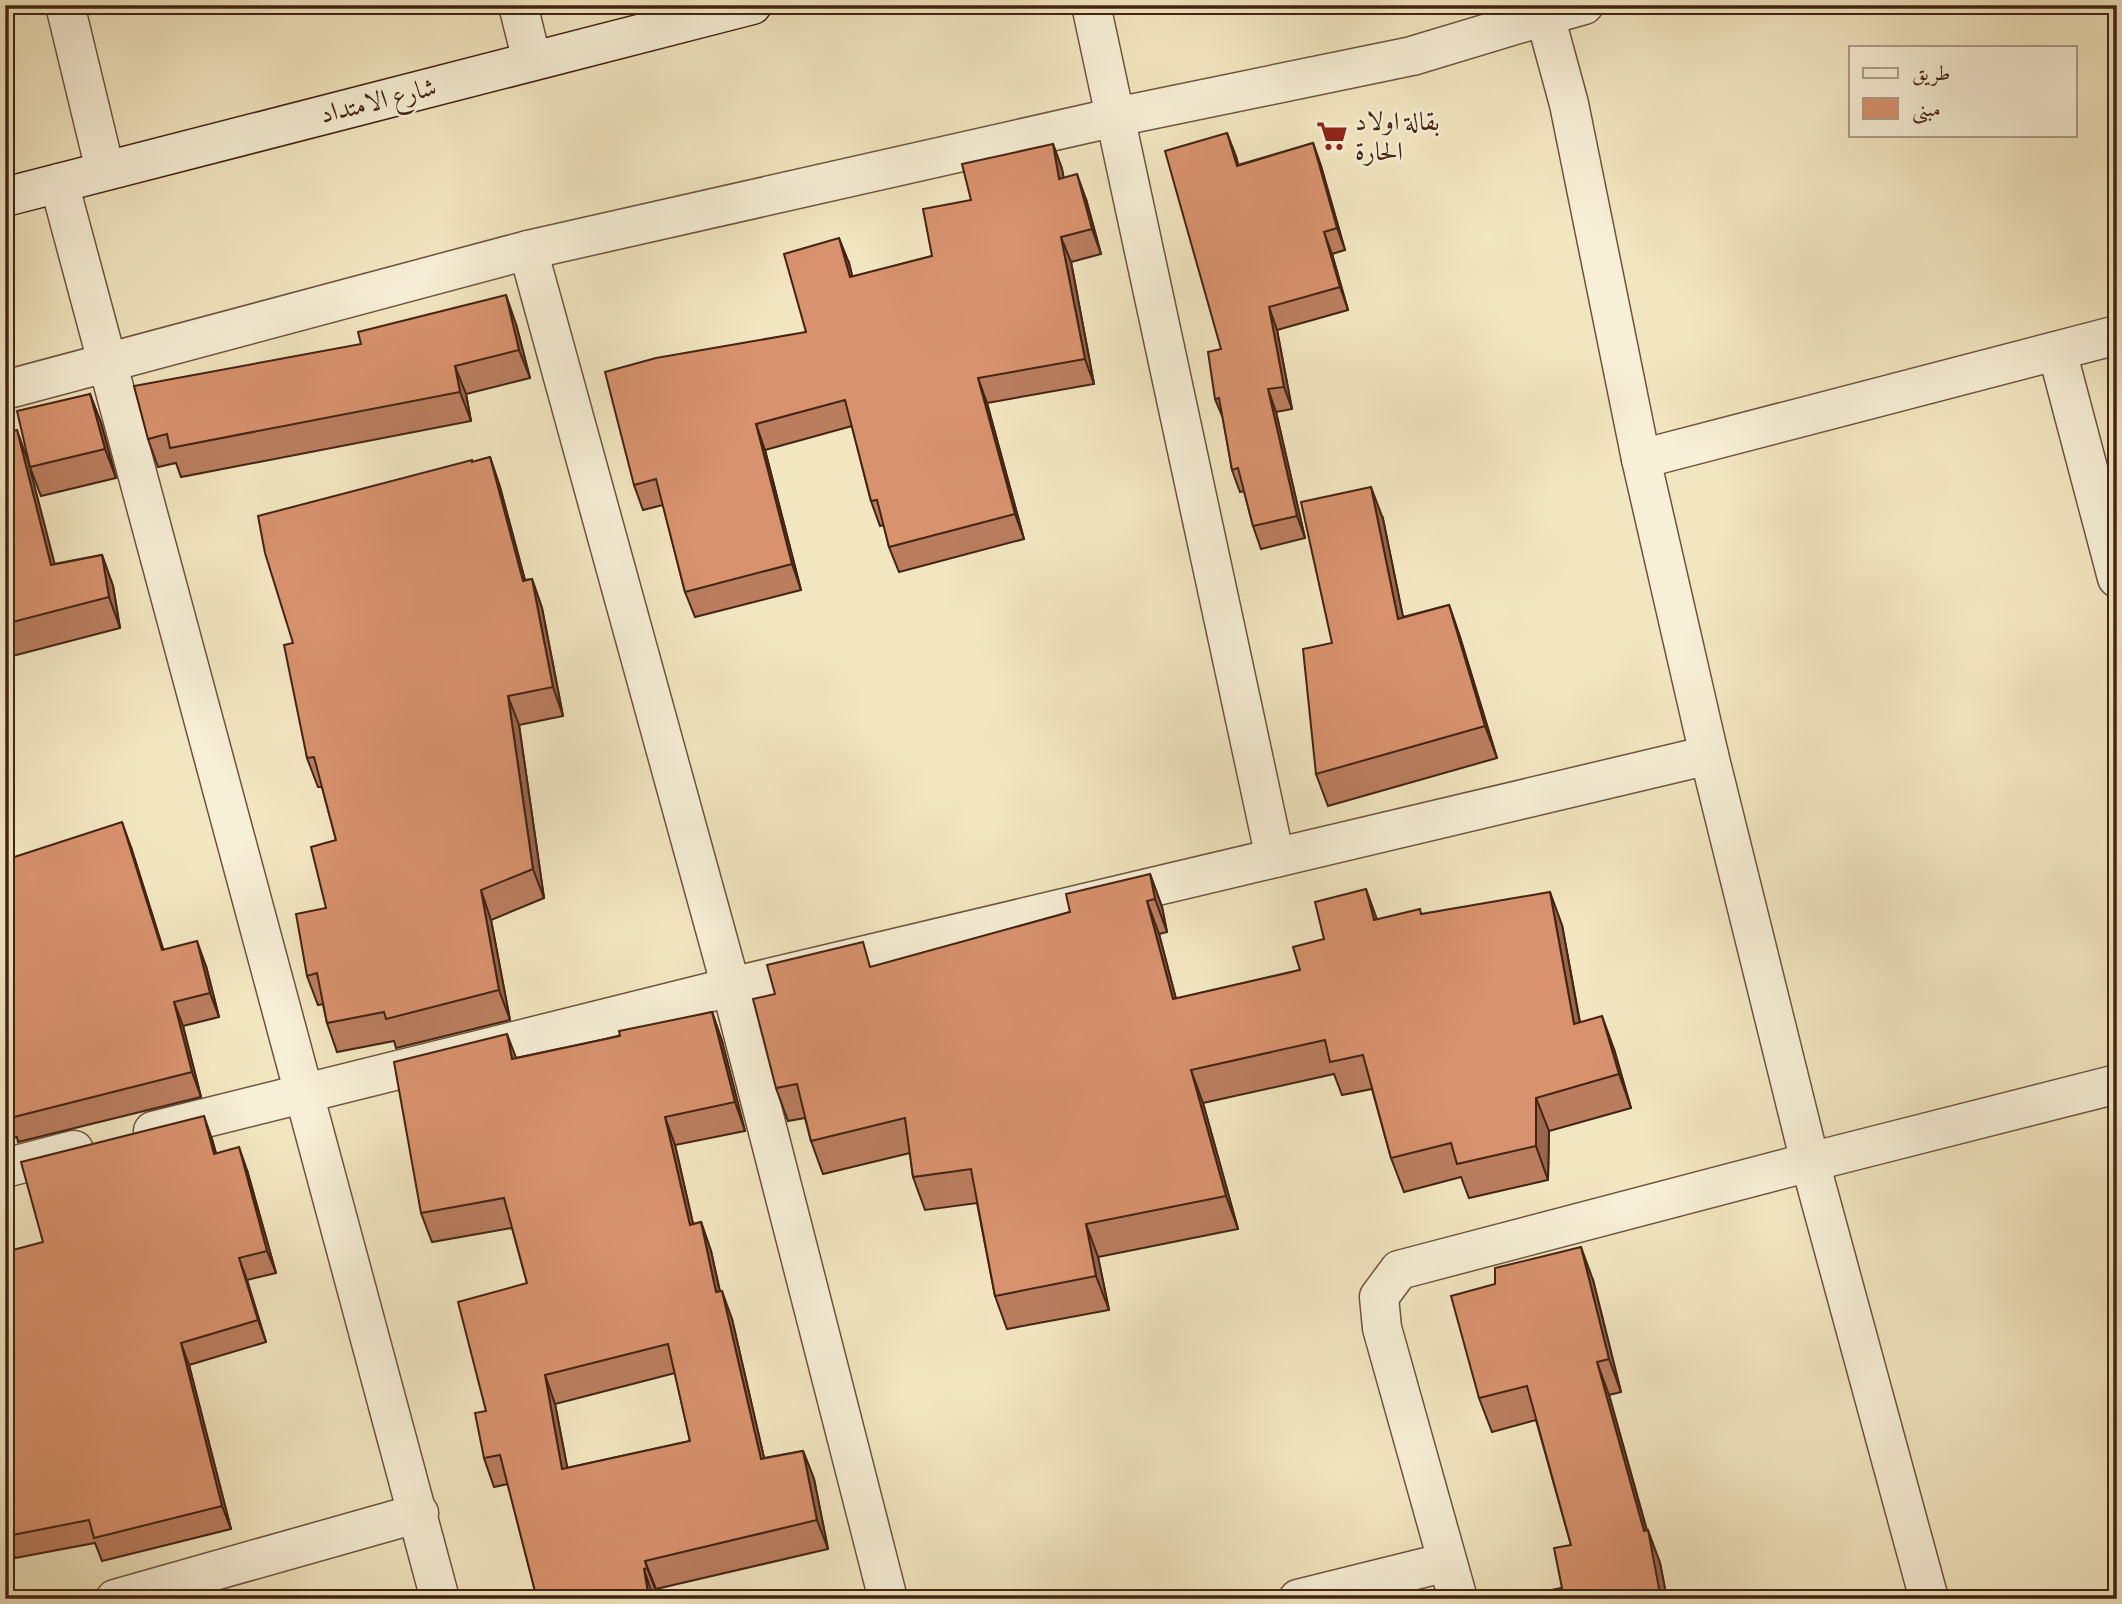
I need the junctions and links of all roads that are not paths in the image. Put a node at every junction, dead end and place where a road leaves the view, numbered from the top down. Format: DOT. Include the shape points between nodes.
graph roads {
  1 [pos="65,5"];
  2 [pos="518,5"];
  3 [pos="752,5"];
  4 [pos="1091,5"];
  5 [pos="1584,5"];
  6 [pos="1544,10"];
  7 [pos="532,61"];
  8 [pos="1116,117"];
  9 [pos="105,170"];
  10 [pos="60,183"];
  11 [pos="5,197"];
  12 [pos="528,250"];
  13 [pos="2117,335"];
  14 [pos="2057,351"];
  15 [pos="107,363"];
  16 [pos="5,390"];
  17 [pos="1641,459"];
  18 [pos="2117,578"];
  19 [pos="1709,755"];
  20 [pos="1275,858"];
  21 [pos="731,987"];
  22 [pos="2117,1084"];
  23 [pos="305,1092"];
  24 [pos="1810,1162"];
  25 [pos="5,1168"];
  26 [pos="419,1513"];
  27 [pos="1447,1562"];
  28 [pos="115,1599"];
  29 [pos="440,1599"];
  30 [pos="888,1599"];
  31 [pos="1298,1599"];
  32 [pos="1458,1599"];
  33 [pos="1928,1599"];
  1 -- 9 [label="street"];
  2 -- 7 [label="street"];
  3 -- 7 [label="street, شارع الامتداد"];
  4 -- 8 [label="street"];
  5 -- 6 [label="street"];
  6 -- 8 [label="street" via="1412,56"];
  6 -- 17 [label="street" via="1569,104"];
  7 -- 9 [label="street, شارع الامتداد"];
  8 -- 12 [label="street"];
  8 -- 20 [label="street"];
  9 -- 10 [label="street, شارع الامتداد"];
  10 -- 11 [label="street, شارع الامتداد"];
  10 -- 15 [label="street"];
  12 -- 15 [label="street"];
  12 -- 21 [label="street"];
  13 -- 14 [label="street"];
  14 -- 17 [label="street"];
  14 -- 18 [label="street"];
  15 -- 16 [label="street"];
  15 -- 23 [label="street"];
  17 -- 19 [label="street"];
  19 -- 20 [label="street"];
  19 -- 24 [label="street"];
  20 -- 21 [label="street"];
  21 -- 23 [label="street"];
  21 -- 30 [label="street"];
  22 -- 24 [label="street"];
  23 -- 25 [label="street"];
  23 -- 26 [label="street"];
  24 -- 27 [label="street" via="1399,1270 1379,1297 1382,1328"];
  24 -- 33 [label="street"];
  26 -- 28 [label="street"];
  26 -- 29 [label="street"];
  27 -- 31 [label="street"];
  27 -- 32 [label="street"];
}
